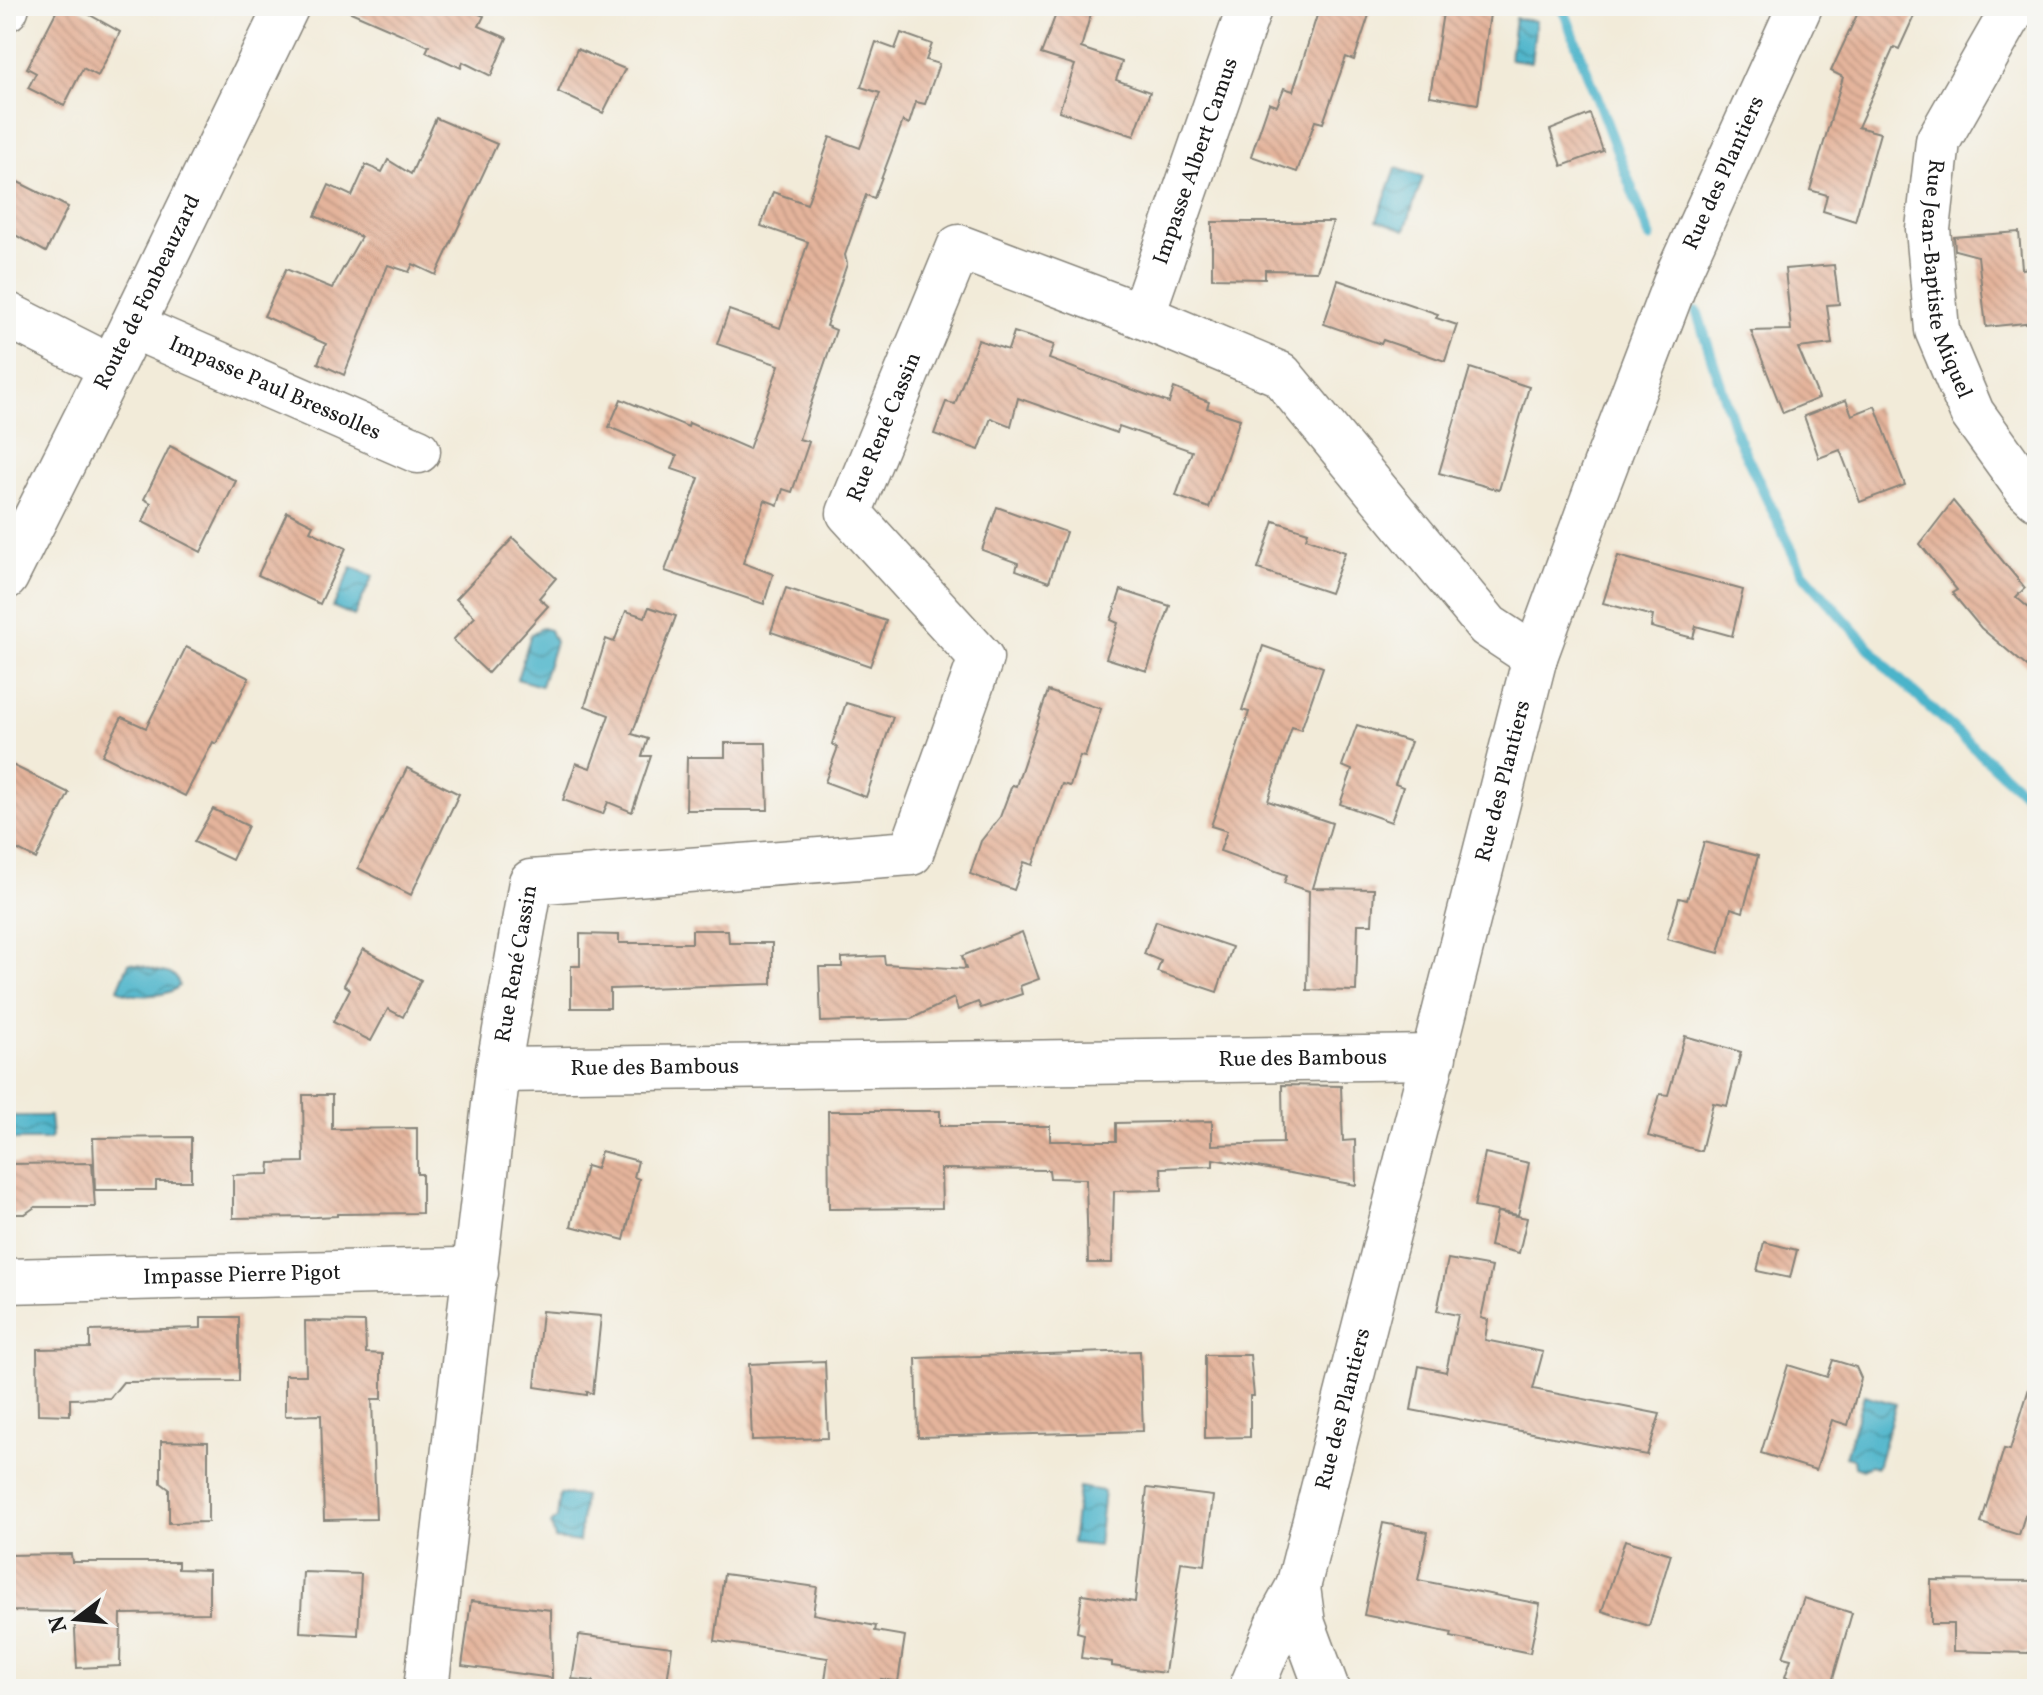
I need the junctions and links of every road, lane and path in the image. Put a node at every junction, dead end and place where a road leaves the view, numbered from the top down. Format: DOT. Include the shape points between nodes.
graph roads {
  1 [pos="287,6"];
  2 [pos="1250,6"];
  3 [pos="1800,6"];
  4 [pos="2015,6"];
  5 [pos="2029,6"];
  6 [pos="2037,12"];
  7 [pos="6,314"];
  8 [pos="1142,316"];
  9 [pos="132,326"];
  10 [pos="111,367"];
  11 [pos="418,451"];
  12 [pos="2037,498"];
  13 [pos="6,577"];
  14 [pos="1535,657"];
  15 [pos="1434,1057"];
  16 [pos="498,1070"];
  17 [pos="476,1273"];
  18 [pos="6,1281"];
  19 [pos="1298,1587"];
  20 [pos="426,1689"];
  21 [pos="1251,1689"];
  22 [pos="1327,1689"];
  1 -- 9 [label="street, Route de Fonbeauzard"];
  2 -- 8 [label="street, Impasse Albert Camus"];
  3 -- 14 [label="street, Rue des Plantiers" via="1680,270"];
  4 -- 12 [label="street, Rue Jean-Baptiste Miquel" via="1938,141 1928,229 1937,330 1972,413"];
  5 -- 6 [label="street"];
  7 -- 10 [label="street"];
  8 -- 14 [label="street, Rue René Cassin" via="1280,374 1488,626"];
  8 -- 16 [label="street, Rue René Cassin" via="959,247 849,513 981,658 911,853 531,882"];
  9 -- 10 [label="street, Route de Fonbeauzard"];
  9 -- 11 [label="street, Impasse Paul Bressolles"];
  10 -- 13 [label="street, Route de Fonbeauzard"];
  14 -- 15 [label="street, Rue des Plantiers"];
  15 -- 16 [label="street, Rue des Bambous"];
  15 -- 19 [label="street, Rue des Plantiers"];
  16 -- 17 [label="street"];
  17 -- 18 [label="street, Impasse Pierre Pigot"];
  17 -- 20 [label="street"];
  19 -- 21 [label="street, Rue des Plantiers"];
  19 -- 22 [label="street, Rue des Plantiers" via="1303,1624"];
}
